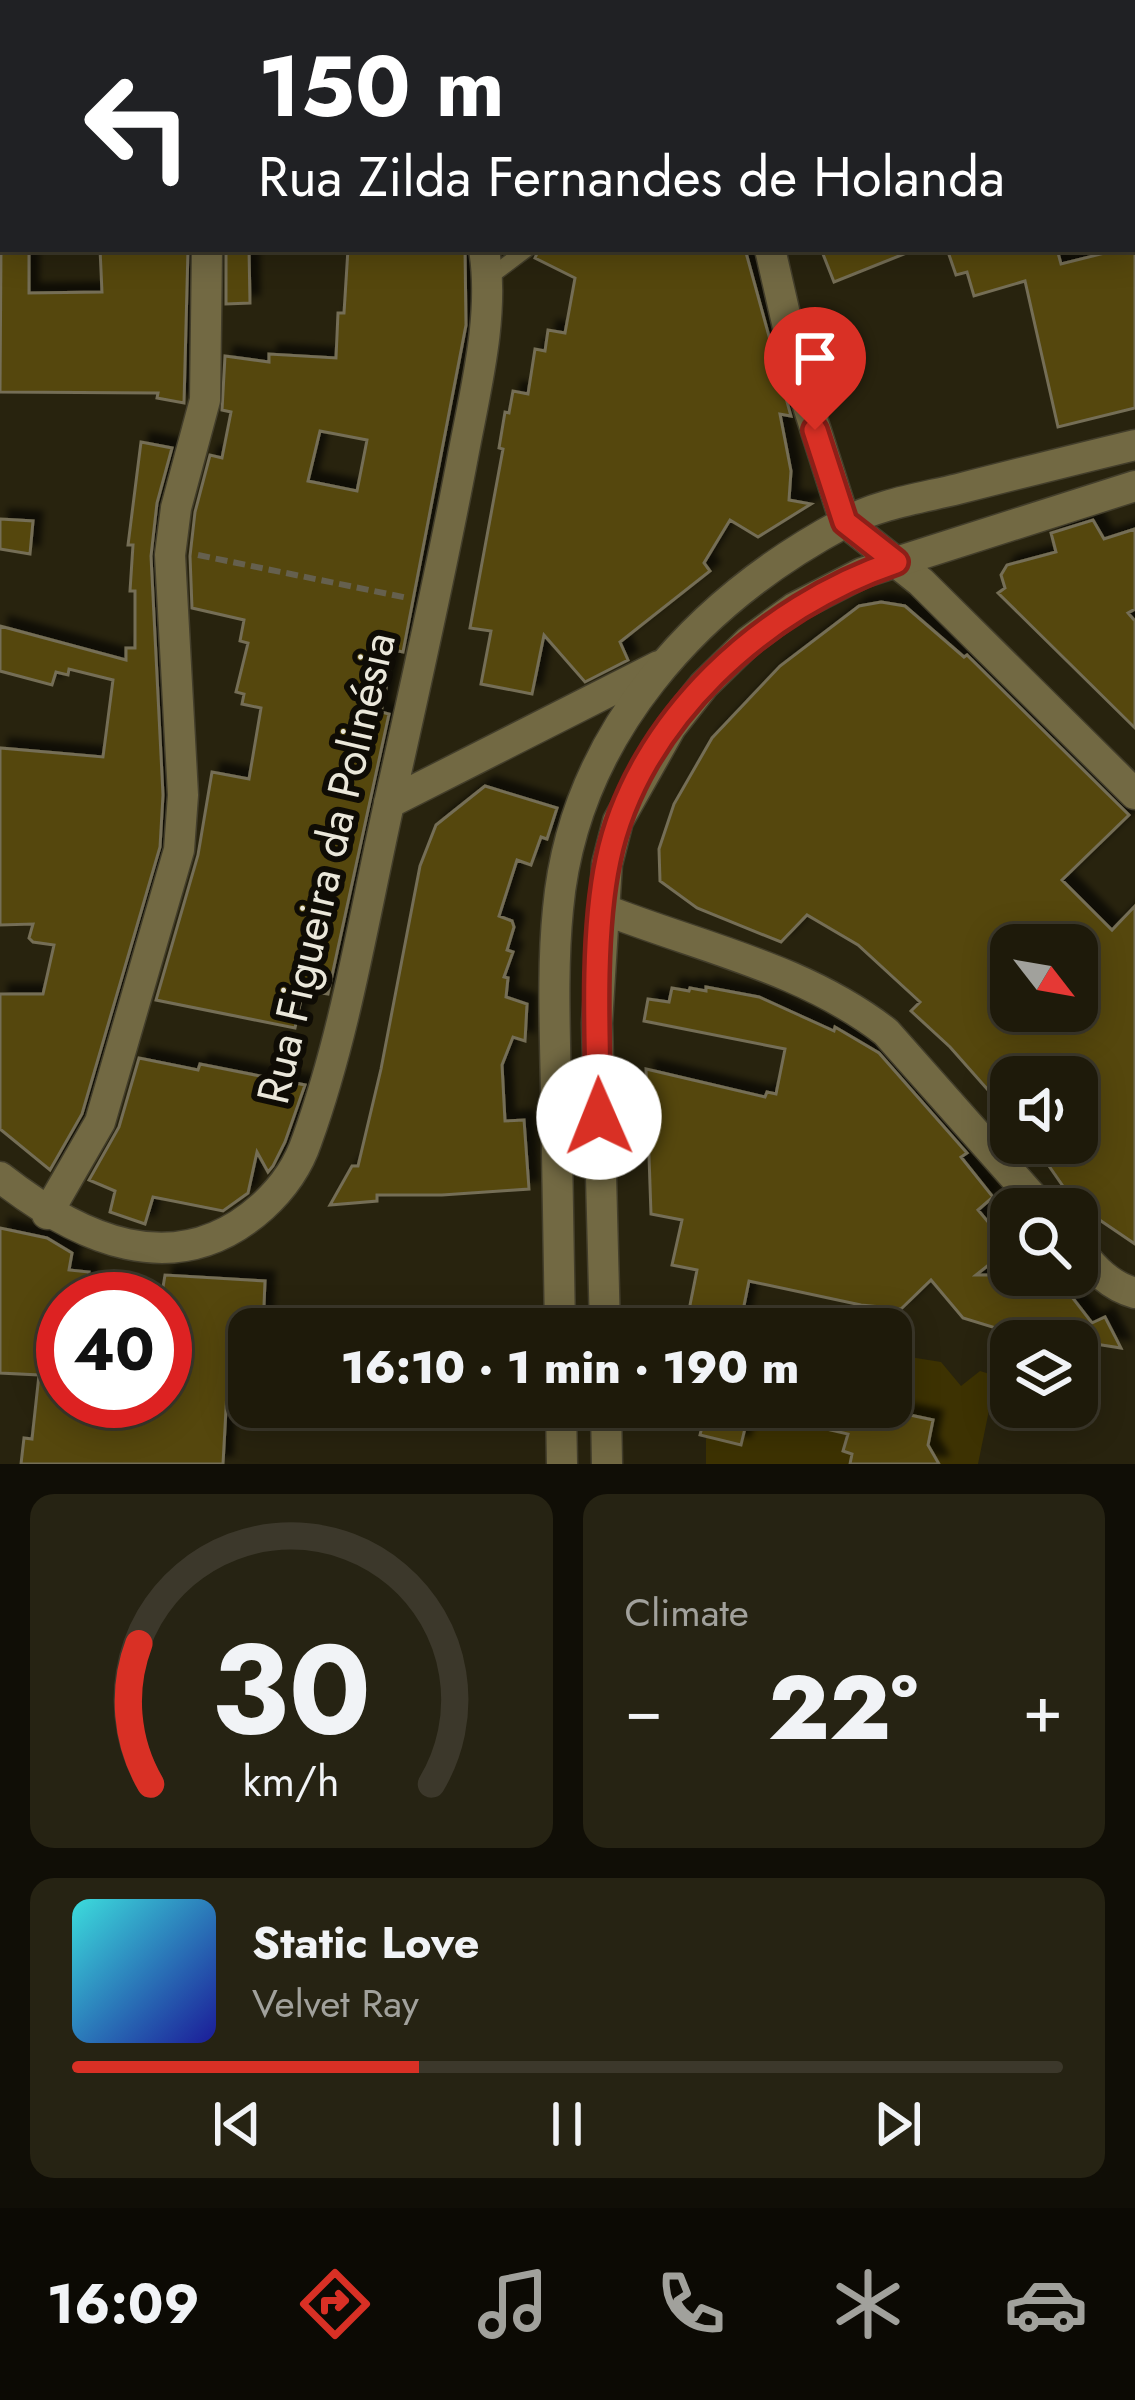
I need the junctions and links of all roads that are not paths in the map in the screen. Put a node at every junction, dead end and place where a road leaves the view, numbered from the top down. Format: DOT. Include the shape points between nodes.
graph roads {
  1 [pos="207,252"];
  2 [pos="519,252"];
  3 [pos="771,252"];
  4 [pos="485,264"];
  5 [pos="1135,445"];
  6 [pos="1135,486"];
  7 [pos="845,522"];
  8 [pos="896,562"];
  9 [pos="659,666"];
  10 [pos="1135,794"];
  11 [pos="389,803"];
  12 [pos="603,910"];
  13 [pos="0,1177"];
  14 [pos="1023,1188"];
  15 [pos="47,1214"];
  16 [pos="1098,1273"];
  17 [pos="1135,1293"];
  18 [pos="560,1308"];
  19 [pos="604,1308"];
  20 [pos="561,1428"];
  21 [pos="606,1428"];
  22 [pos="562,1464"];
  23 [pos="607,1464"];
  1 -- 15 [label="street" via="204,411 170,554 183,796 178,850 100,1122"];
  2 -- 4 [label="lane"];
  3 -- 7 [label="street"];
  4 -- 11 [label="street, Rua Figueira da Polinésia" via="478,375"];
  5 -- 7 [label="street"];
  6 -- 8 [label="street"];
  7 -- 8 [label="street"];
  7 -- 9 [label="street" via="751,581"];
  8 -- 10 [label="street"];
  8 -- 12 [label="street" via="794,608 704,685 670,727 618,821"];
  9 -- 11 [label="street"];
  9 -- 18 [label="street" via="595,775 558,908"];
  11 -- 15 [label="street, Rua Figueira da Polinésia" via="337,1037 307,1144 287,1181 224,1233 188,1245 132,1247"];
  12 -- 14 [label="street" via="782,972 862,1012"];
  12 -- 19 [label="street" via="597,1023"];
  13 -- 15 [label="street, Rua Figueira da Polinésia"];
  16 -- 17 [label="street"];
  20 -- 22 [label="street"];
  21 -- 23 [label="street"];
}
